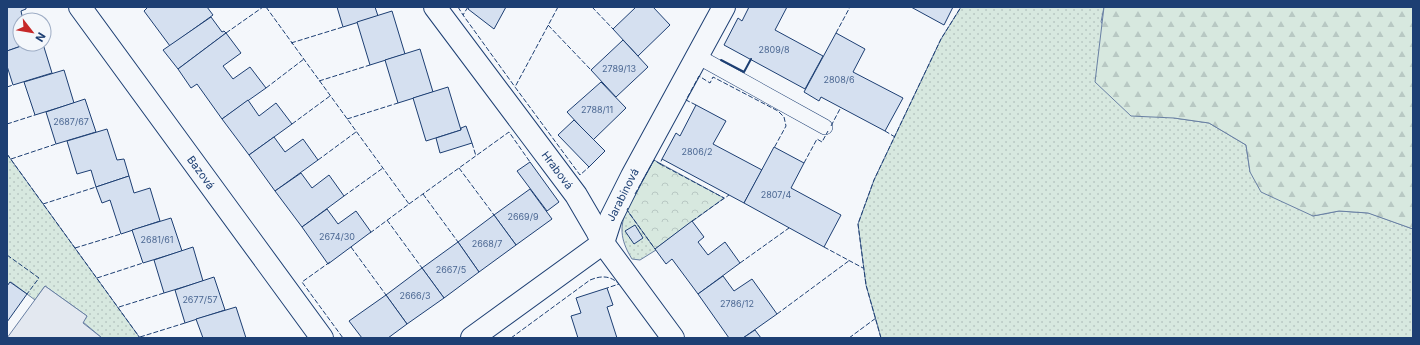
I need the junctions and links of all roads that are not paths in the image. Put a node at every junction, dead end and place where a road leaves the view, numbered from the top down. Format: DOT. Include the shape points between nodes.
graph roads {
  1 [pos="80,7"];
  2 [pos="435,7"];
  3 [pos="724,7"];
  4 [pos="697,56"];
  5 [pos="825,126"];
  6 [pos="603,243"];
  7 [pos="322,338"];
  8 [pos="472,338"];
  9 [pos="673,338"];
  1 -- 7 [label="street, Bazová"];
  2 -- 6 [label="street, Hrabová" via="576,195"];
  3 -- 4 [label="street, Jarabinová"];
  4 -- 5 [label="lane"];
  4 -- 6 [label="street, Jarabinová" via="615,211"];
  6 -- 8 [label="street"];
  6 -- 9 [label="street, Hrabová"];
}
